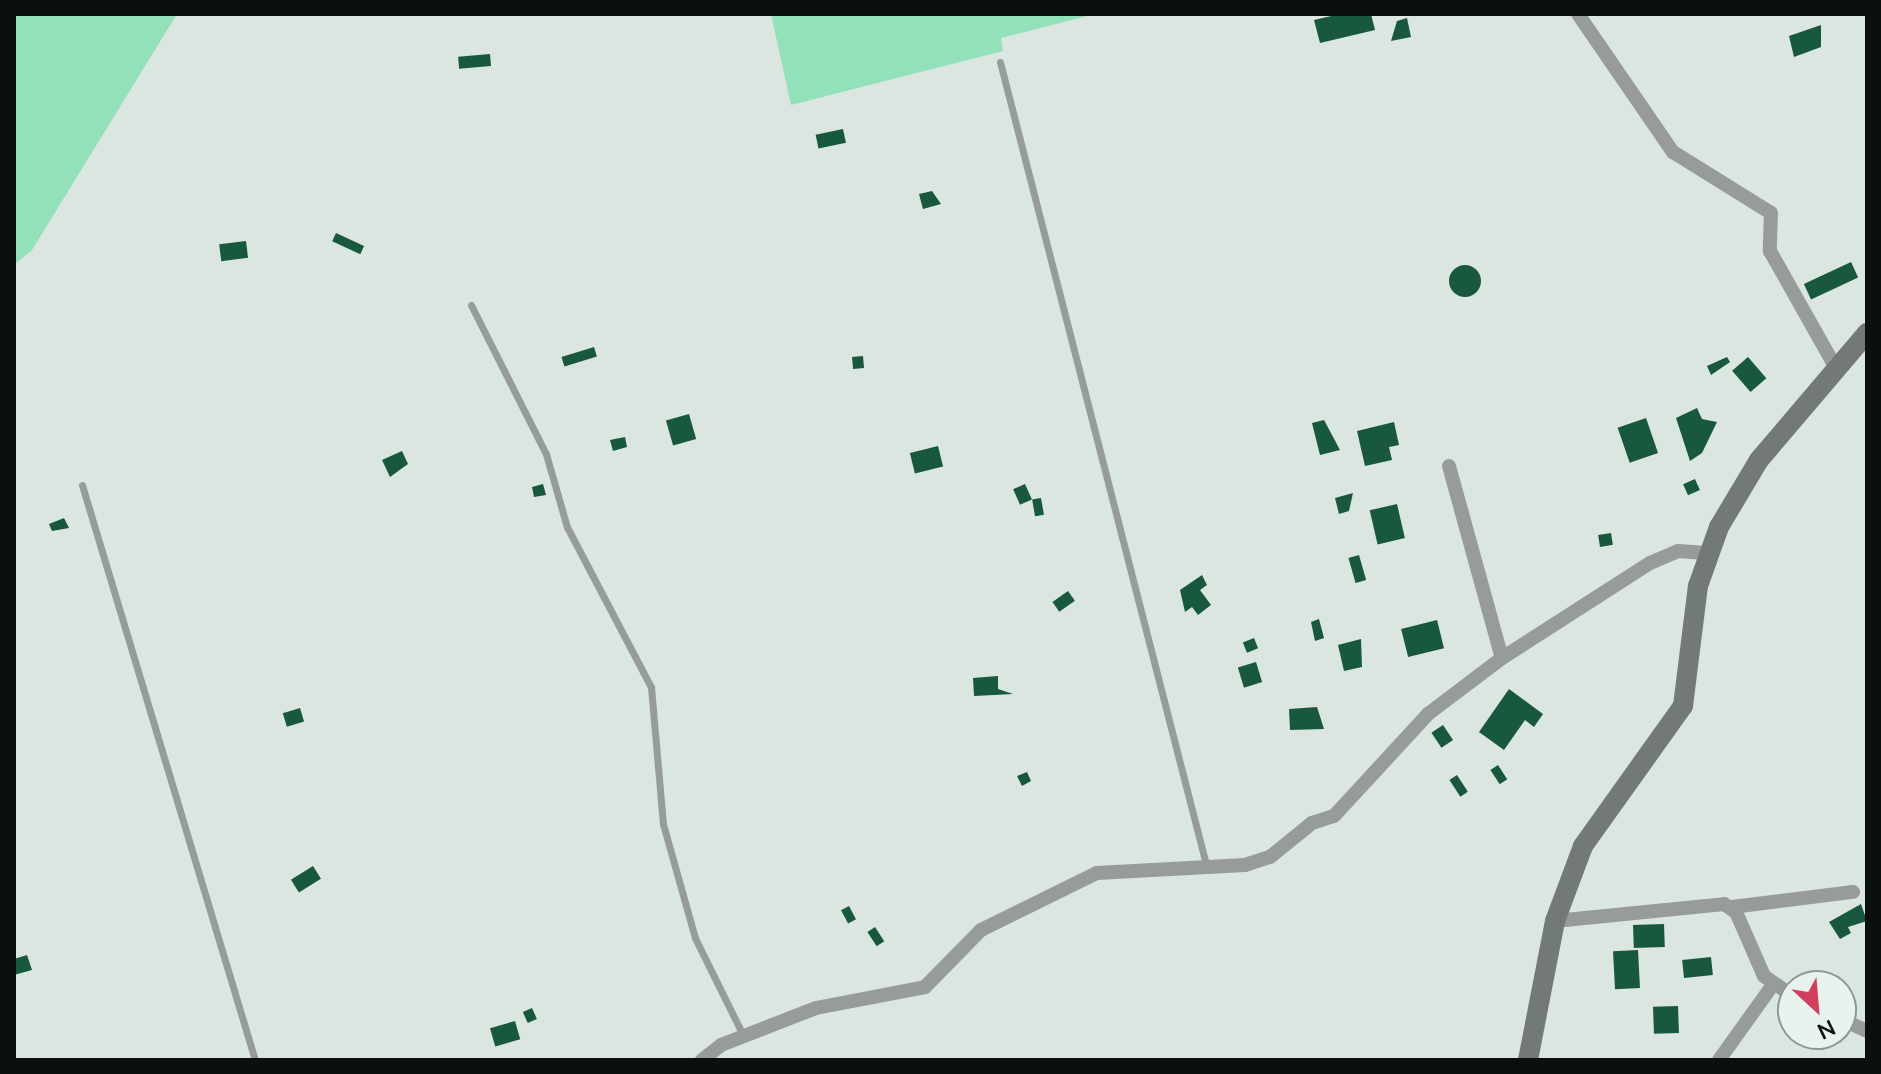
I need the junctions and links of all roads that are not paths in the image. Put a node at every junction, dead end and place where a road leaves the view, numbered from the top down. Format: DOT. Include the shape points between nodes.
graph roads {
  1 [pos="1578,14"];
  2 [pos="1000,62"];
  3 [pos="471,305"];
  4 [pos="1867,333"];
  5 [pos="1836,368"];
  6 [pos="1449,466"];
  7 [pos="82,485"];
  8 [pos="1706,553"];
  9 [pos="1502,658"];
  10 [pos="1207,868"];
  11 [pos="1853,892"];
  12 [pos="1732,907"];
  13 [pos="1555,921"];
  14 [pos="1772,986"];
  15 [pos="1777,988"];
  16 [pos="743,1035"];
  17 [pos="255,1060"];
  18 [pos="702,1060"];
  19 [pos="1528,1060"];
  20 [pos="1719,1060"];
  1 -- 5 [label="street" via="1673,152 1768,207 1770,251"];
  2 -- 10 [label="lane"];
  3 -- 16 [label="lane" via="546,454 567,527 651,687 663,824 695,938"];
  4 -- 5 [label="street"];
  5 -- 8 [label="street" via="1759,460"];
  6 -- 9 [label="street"];
  7 -- 17 [label="lane"];
  8 -- 9 [label="street" via="1678,551 1650,563"];
  8 -- 13 [label="street" via="1683,706 1602,812"];
  9 -- 10 [label="street" via="1428,714 1334,816 1312,823 1270,857"];
  10 -- 16 [label="street" via="1097,873 981,930 925,987 816,1008"];
  11 -- 12 [label="street"];
  12 -- 13 [label="street"];
  12 -- 14 [label="street"];
  13 -- 19 [label="street"];
  14 -- 15 [label="street"];
  14 -- 20 [label="street"];
  16 -- 18 [label="street"];
}
